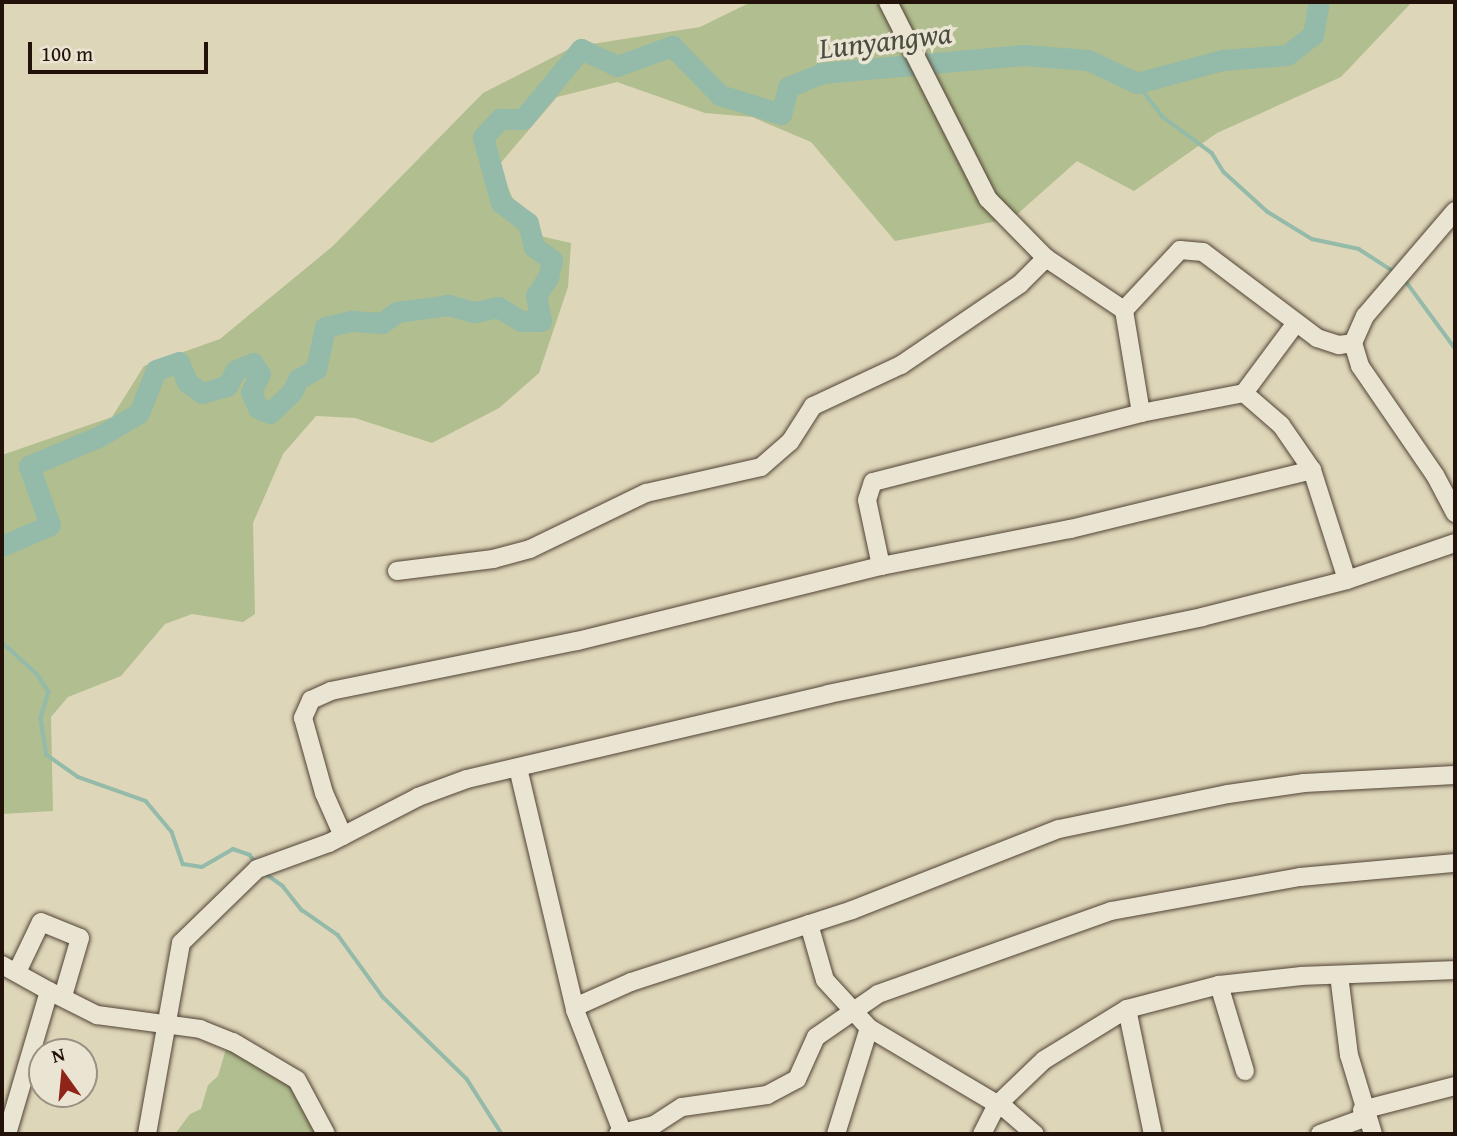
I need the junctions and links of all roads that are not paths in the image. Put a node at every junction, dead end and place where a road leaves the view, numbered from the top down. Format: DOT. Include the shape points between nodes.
graph roads {
  1 [pos="888,2"];
  2 [pos="1455,212"];
  3 [pos="1046,258"];
  4 [pos="1124,310"];
  5 [pos="1296,323"];
  6 [pos="1353,343"];
  7 [pos="1244,393"];
  8 [pos="1141,413"];
  9 [pos="1312,470"];
  10 [pos="1455,513"];
  11 [pos="1455,543"];
  12 [pos="881,566"];
  13 [pos="397,571"];
  14 [pos="1347,580"];
  15 [pos="518,768"];
  16 [pos="1455,775"];
  17 [pos="343,836"];
  18 [pos="1455,863"];
  19 [pos="808,924"];
  20 [pos="10,969"];
  21 [pos="1455,970"];
  22 [pos="1339,975"];
  23 [pos="1219,985"];
  24 [pos="56,994"];
  25 [pos="575,1007"];
  26 [pos="1128,1009"];
  27 [pos="850,1010"];
  28 [pos="169,1023"];
  29 [pos="869,1028"];
  30 [pos="1245,1071"];
  31 [pos="1455,1086"];
  32 [pos="997,1105"];
  33 [pos="1363,1114"];
  34 [pos="1147,1133"];
  35 [pos="7,1134"];
  36 [pos="147,1134"];
  37 [pos="326,1134"];
  38 [pos="621,1134"];
  39 [pos="836,1134"];
  40 [pos="982,1134"];
  41 [pos="1035,1134"];
  42 [pos="1320,1134"];
  43 [pos="1373,1134"];
  1 -- 3 [label="street" via="988,199"];
  2 -- 6 [label="street" via="1365,316"];
  3 -- 4 [label="street"];
  3 -- 13 [label="street" via="1020,284 901,365 813,406 790,442 761,467 646,494 530,549 493,559"];
  4 -- 5 [label="street" via="1172,255 1190,249 1203,252"];
  4 -- 8 [label="street"];
  5 -- 6 [label="street" via="1328,343"];
  5 -- 7 [label="street"];
  6 -- 10 [label="street" via="1360,366 1435,475"];
  7 -- 8 [label="street"];
  7 -- 9 [label="street" via="1281,425"];
  8 -- 12 [label="street" via="873,482 867,500"];
  9 -- 12 [label="street" via="1070,529"];
  9 -- 14 [label="street"];
  11 -- 14 [label="street"];
  12 -- 17 [label="street" via="577,641 338,689 311,700 303,718 324,793"];
  14 -- 15 [label="street" via="1202,617 828,694"];
  15 -- 17 [label="street" via="467,779 418,797"];
  15 -- 25 [label="street"];
  16 -- 19 [label="street" via="1304,783 1104,818 1021,842"];
  17 -- 28 [label="street" via="260,868 184,937"];
  18 -- 27 [label="street" via="1300,877 1111,911 910,980"];
  19 -- 25 [label="street" via="631,982"];
  19 -- 27 [label="street" via="825,980"];
  20 -- 24 [label="street"];
  20 -- 24 [label="street" via="43,921 80,938"];
  21 -- 22 [label="street"];
  22 -- 23 [label="street"];
  22 -- 33 [label="street" via="1349,1055"];
  23 -- 26 [label="street"];
  23 -- 30 [label="street"];
  24 -- 28 [label="street" via="97,1015 126,1022"];
  24 -- 35 [label="street"];
  25 -- 38 [label="street"];
  26 -- 32 [label="street" via="1044,1060"];
  26 -- 34 [label="street"];
  27 -- 29 [label="street"];
  27 -- 38 [label="street" via="816,1037 797,1079 788,1085 767,1095 682,1107 654,1125"];
  28 -- 36 [label="street"];
  28 -- 37 [label="street" via="211,1032 297,1080"];
  29 -- 32 [label="street"];
  29 -- 39 [label="street"];
  31 -- 33 [label="street"];
  32 -- 40 [label="street"];
  32 -- 41 [label="street"];
  33 -- 42 [label="street"];
  33 -- 43 [label="street"];
}
